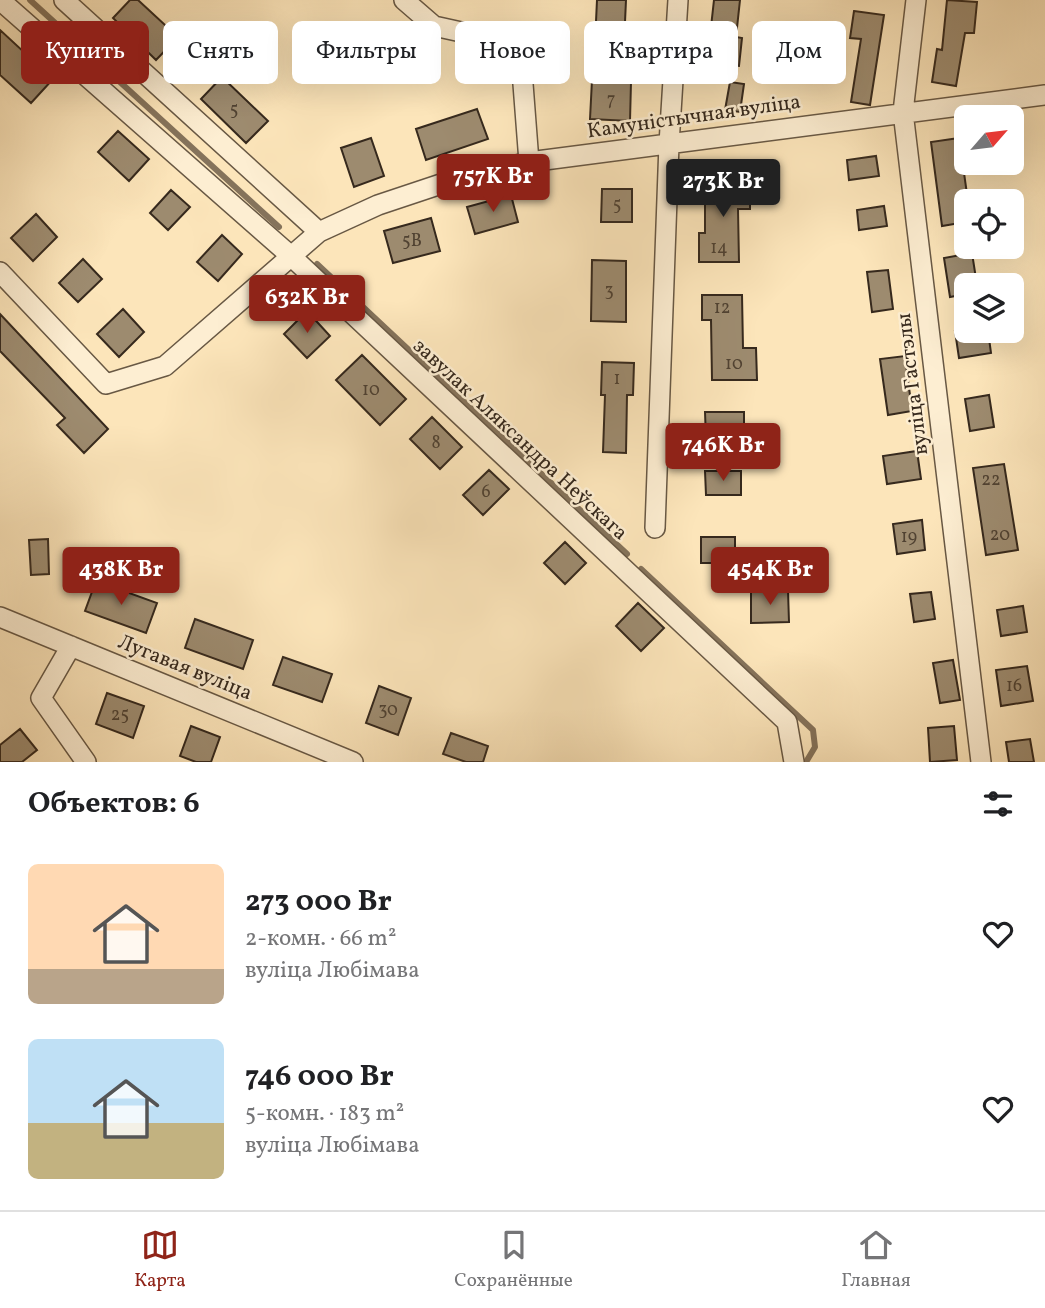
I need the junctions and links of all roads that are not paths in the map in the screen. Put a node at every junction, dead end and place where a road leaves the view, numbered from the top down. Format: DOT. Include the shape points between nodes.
graph roads {
  1 [pos="0,0"];
  2 [pos="64,0"];
  3 [pos="404,0"];
  4 [pos="678,0"];
  5 [pos="916,0"];
  6 [pos="1045,95"];
  7 [pos="903,112"];
  8 [pos="669,144"];
  9 [pos="529,162"];
  10 [pos="319,232"];
  11 [pos="292,257"];
  12 [pos="0,272"];
  13 [pos="655,528"];
  14 [pos="0,617"];
  15 [pos="71,646"];
  16 [pos="86,762"];
  17 [pos="353,762"];
  18 [pos="794,762"];
  19 [pos="981,762"];
  1 -- 11 [label="street, завулак Аляксандра Неўскага"];
  2 -- 10 [label="street"];
  3 -- 9 [label="street" via="433,26 520,45"];
  4 -- 8 [label="street"];
  5 -- 7 [label="street, вуліца Гастэлы"];
  6 -- 7 [label="street, Камуністычная вуліца"];
  7 -- 8 [label="street, Камуністычная вуліца"];
  7 -- 19 [label="street, вуліца Гастэлы"];
  8 -- 9 [label="street, Камуністычная вуліца"];
  8 -- 13 [label="street"];
  9 -- 10 [label="street, Камуністычная вуліца" via="453,180 378,205"];
  10 -- 11 [label="street, Камуністычная вуліца"];
  11 -- 12 [label="street, Камуністычная вуліца" via="166,366 106,384"];
  11 -- 18 [label="street, завулак Аляксандра Неўскага" via="787,722"];
  14 -- 15 [label="street, Лугавая вуліца"];
  15 -- 16 [label="street" via="41,698"];
  15 -- 17 [label="street, Лугавая вуліца"];
}
